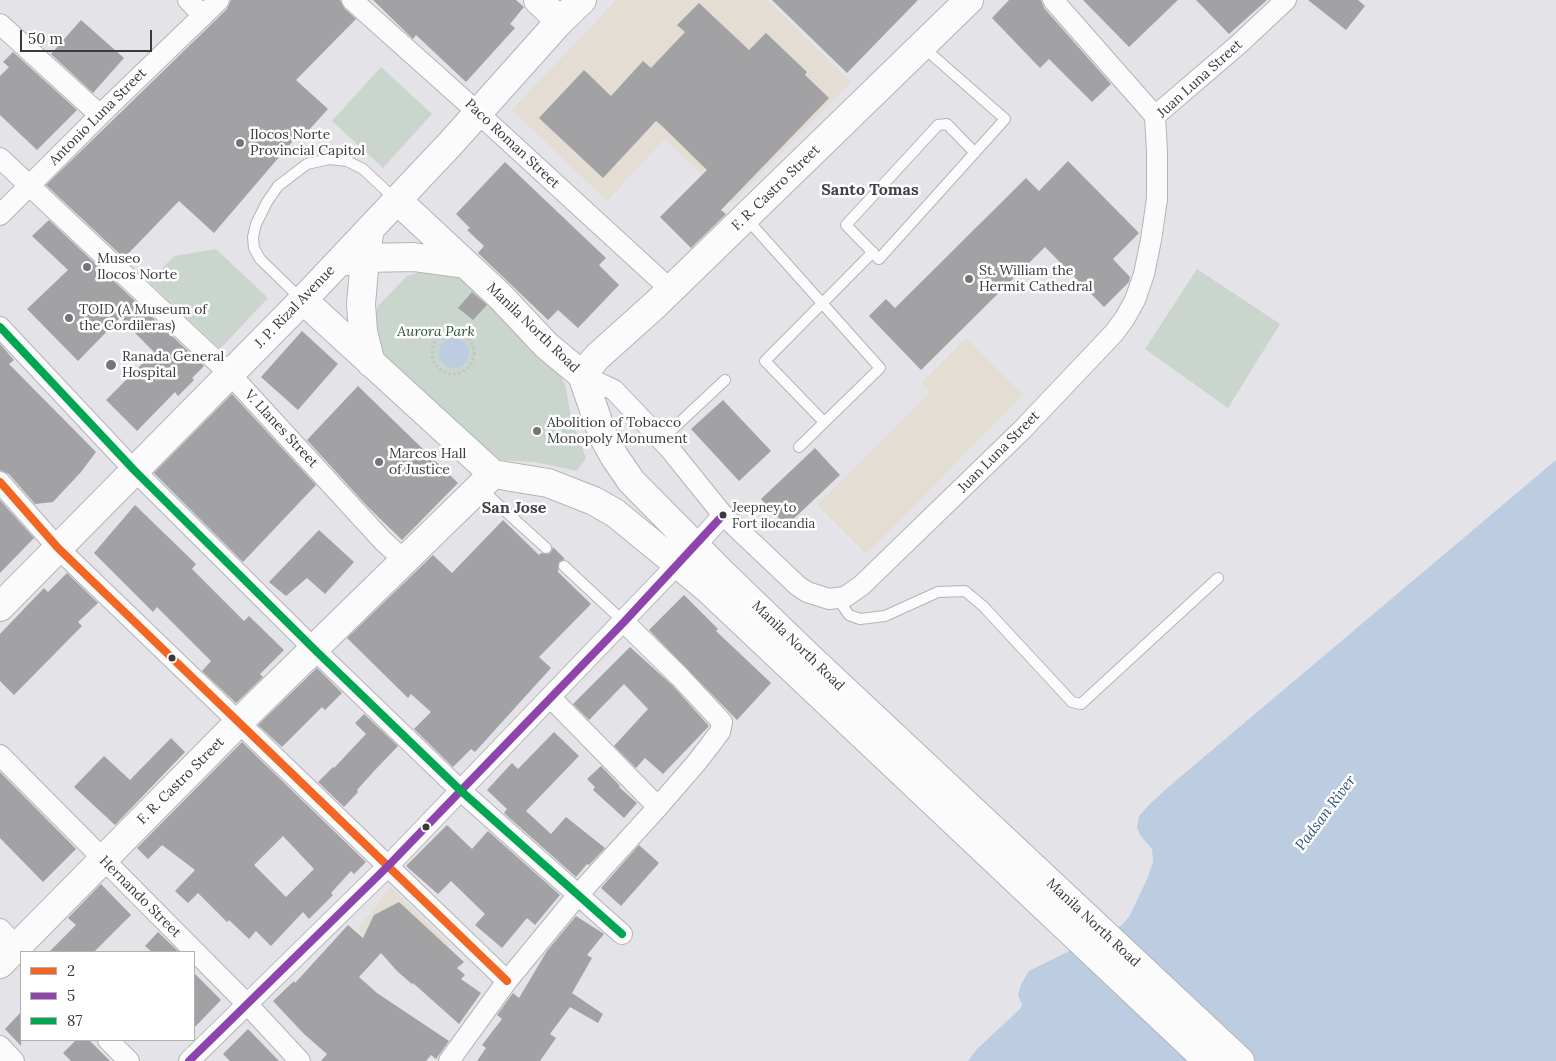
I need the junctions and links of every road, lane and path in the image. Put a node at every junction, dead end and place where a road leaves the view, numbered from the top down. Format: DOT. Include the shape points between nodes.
graph roads {
  1 [pos="188,0"];
  2 [pos="219,0"];
  3 [pos="352,0"];
  4 [pos="538,0"];
  5 [pos="582,0"];
  6 [pos="969,0"];
  7 [pos="1053,0"];
  8 [pos="1286,0"];
  9 [pos="203,16"];
  10 [pos="560,21"];
  11 [pos="0,24"];
  12 [pos="923,46"];
  13 [pos="477,112"];
  14 [pos="100,115"];
  15 [pos="1155,116"];
  16 [pos="975,153"];
  17 [pos="0,158"];
  18 [pos="30,186"];
  19 [pos="397,200"];
  20 [pos="0,215"];
  21 [pos="745,218"];
  22 [pos="370,229"];
  23 [pos="873,252"];
  24 [pos="365,258"];
  25 [pos="338,263"];
  26 [pos="465,264"];
  27 [pos="671,290"];
  28 [pos="303,300"];
  29 [pos="823,302"];
  30 [pos="0,327"];
  31 [pos="436,340"];
  32 [pos="370,362"];
  33 [pos="230,374"];
  34 [pos="582,375"];
  35 [pos="725,380"];
  36 [pos="824,422"];
  37 [pos="661,440"];
  38 [pos="799,447"];
  39 [pos="134,470"];
  40 [pos="486,481"];
  41 [pos="0,482"];
  42 [pos="723,515"];
  43 [pos="698,543"];
  44 [pos="58,548"];
  45 [pos="546,548"];
  46 [pos="404,560"];
  47 [pos="564,566"];
  48 [pos="668,575"];
  49 [pos="1218,578"];
  50 [pos="838,599"];
  51 [pos="0,607"];
  52 [pos="624,622"];
  53 [pos="314,649"];
  54 [pos="802,665"];
  55 [pos="551,698"];
  56 [pos="240,722"];
  57 [pos="0,755"];
  58 [pos="460,790"];
  59 [pos="658,806"];
  60 [pos="103,860"];
  61 [pos="388,866"];
  62 [pos="577,896"];
  63 [pos="622,934"];
  64 [pos="10,948"];
  65 [pos="194,951"];
  66 [pos="195,952"];
  67 [pos="507,981"];
  68 [pos="248,1005"];
  69 [pos="109,1041"];
  70 [pos="0,1046"];
  71 [pos="14,1061"];
  72 [pos="129,1061"];
  73 [pos="189,1061"];
  74 [pos="300,1061"];
  75 [pos="449,1061"];
  76 [pos="1208,1061"];
  77 [pos="1240,1061"];
  1 -- 9 [label="street"];
  2 -- 9 [label="street, Antonio Luna Street"];
  3 -- 13 [label="street, Paco Roman Street"];
  4 -- 10 [label="main road"];
  5 -- 10 [label="main road, J. P. Rizal Avenue"];
  6 -- 12 [label="main road, F. R. Castro Street"];
  7 -- 15 [label="street"];
  8 -- 15 [label="street, Juan Luna Street"];
  9 -- 14 [label="street, Antonio Luna Street"];
  10 -- 13 [label="main road, J. P. Rizal Avenue"];
  11 -- 14 [label="street"];
  12 -- 16 [label="lane" via="1005,119"];
  12 -- 21 [label="main road, F. R. Castro Street"];
  13 -- 19 [label="main road, J. P. Rizal Avenue"];
  13 -- 27 [label="street, Paco Roman Street"];
  14 -- 18 [label="street, Antonio Luna Street"];
  15 -- 50 [label="street, Juan Luna Street" via="1157,199 1151,240 1144,274 1125,318 1022,430 862,585"];
  16 -- 23 [label="lane" via="879,259"];
  16 -- 23 [label="lane" via="947,124 938,125 846,225"];
  17 -- 18 [label="street, V. Llanes Street"];
  18 -- 20 [label="street, Antonio Luna Street"];
  18 -- 33 [label="street, V. Llanes Street"];
  19 -- 22 [label="main road, J. P. Rizal Avenue"];
  19 -- 26 [label="main road, Manila North Road"];
  19 -- 28 [label="lane" via="362,169 347,161 329,159 307,164 278,186 256,224 254,248 260,259"];
  21 -- 27 [label="main road, F. R. Castro Street"];
  21 -- 29 [label="lane"];
  22 -- 24 [label="main road"];
  22 -- 25 [label="main road, J. P. Rizal Avenue"];
  23 -- 29 [label="lane"];
  24 -- 25 [label="main road"];
  24 -- 26 [label="main road" via="413,257"];
  24 -- 32 [label="main road" via="361,304"];
  25 -- 28 [label="main road, J. P. Rizal Avenue"];
  26 -- 34 [label="main road, Manila North Road" via="546,345"];
  27 -- 34 [label="main road, F. R. Castro Street" via="597,357"];
  28 -- 32 [label="main road"];
  28 -- 33 [label="main road, J. P. Rizal Avenue"];
  29 -- 36 [label="lane" via="880,368"];
  29 -- 36 [label="lane" via="765,361"];
  30 -- 39 [label="street"];
  31 -- 31 [label="path" via="433,360 441,371 462,373 472,363 474,349 467,336 447,332"];
  32 -- 40 [label="main road"];
  33 -- 39 [label="main road, J. P. Rizal Avenue"];
  33 -- 46 [label="street, V. Llanes Street"];
  34 -- 37 [label="street" via="614,390"];
  34 -- 54 [label="main road, Manila North Road" via="602,436 631,481 721,572"];
  35 -- 37 [label="lane"];
  36 -- 38 [label="lane"];
  37 -- 42 [label="street"];
  39 -- 44 [label="main road, J. P. Rizal Avenue"];
  39 -- 53 [label="street"];
  40 -- 45 [label="lane"];
  40 -- 46 [label="main road, F. R. Castro Street"];
  40 -- 54 [label="main road, Manila North Road" via="548,483 615,513"];
  41 -- 44 [label="street"];
  42 -- 43 [label="street"];
  42 -- 50 [label="street" via="798,586 819,596"];
  44 -- 51 [label="main road, J. P. Rizal Avenue"];
  44 -- 56 [label="street"];
  46 -- 53 [label="main road, F. R. Castro Street"];
  47 -- 52 [label="lane"];
  48 -- 52 [label="street"];
  49 -- 50 [label="lane" via="1081,704 1072,702 983,606 965,591 938,592 885,616 860,619 849,615"];
  52 -- 55 [label="street"];
  52 -- 59 [label="street" via="722,722 720,732"];
  53 -- 56 [label="main road, F. R. Castro Street"];
  53 -- 58 [label="street"];
  54 -- 76 [label="main road, Manila North Road"];
  54 -- 77 [label="main road, Manila North Road"];
  55 -- 58 [label="street"];
  55 -- 59 [label="street"];
  56 -- 60 [label="main road, F. R. Castro Street"];
  56 -- 61 [label="street"];
  57 -- 60 [label="street, Hernando Street"];
  58 -- 61 [label="street"];
  58 -- 62 [label="street"];
  59 -- 62 [label="street"];
  60 -- 64 [label="main road, F. R. Castro Street"];
  60 -- 65 [label="street, Hernando Street"];
  61 -- 67 [label="street"];
  61 -- 68 [label="street"];
  62 -- 63 [label="street"];
  62 -- 67 [label="street"];
  66 -- 68 [label="street, Hernando Street"];
  67 -- 75 [label="street"];
  68 -- 73 [label="street"];
  68 -- 74 [label="street, Hernando Street"];
  69 -- 72 [label="street"];
  70 -- 71 [label="street"];
}
